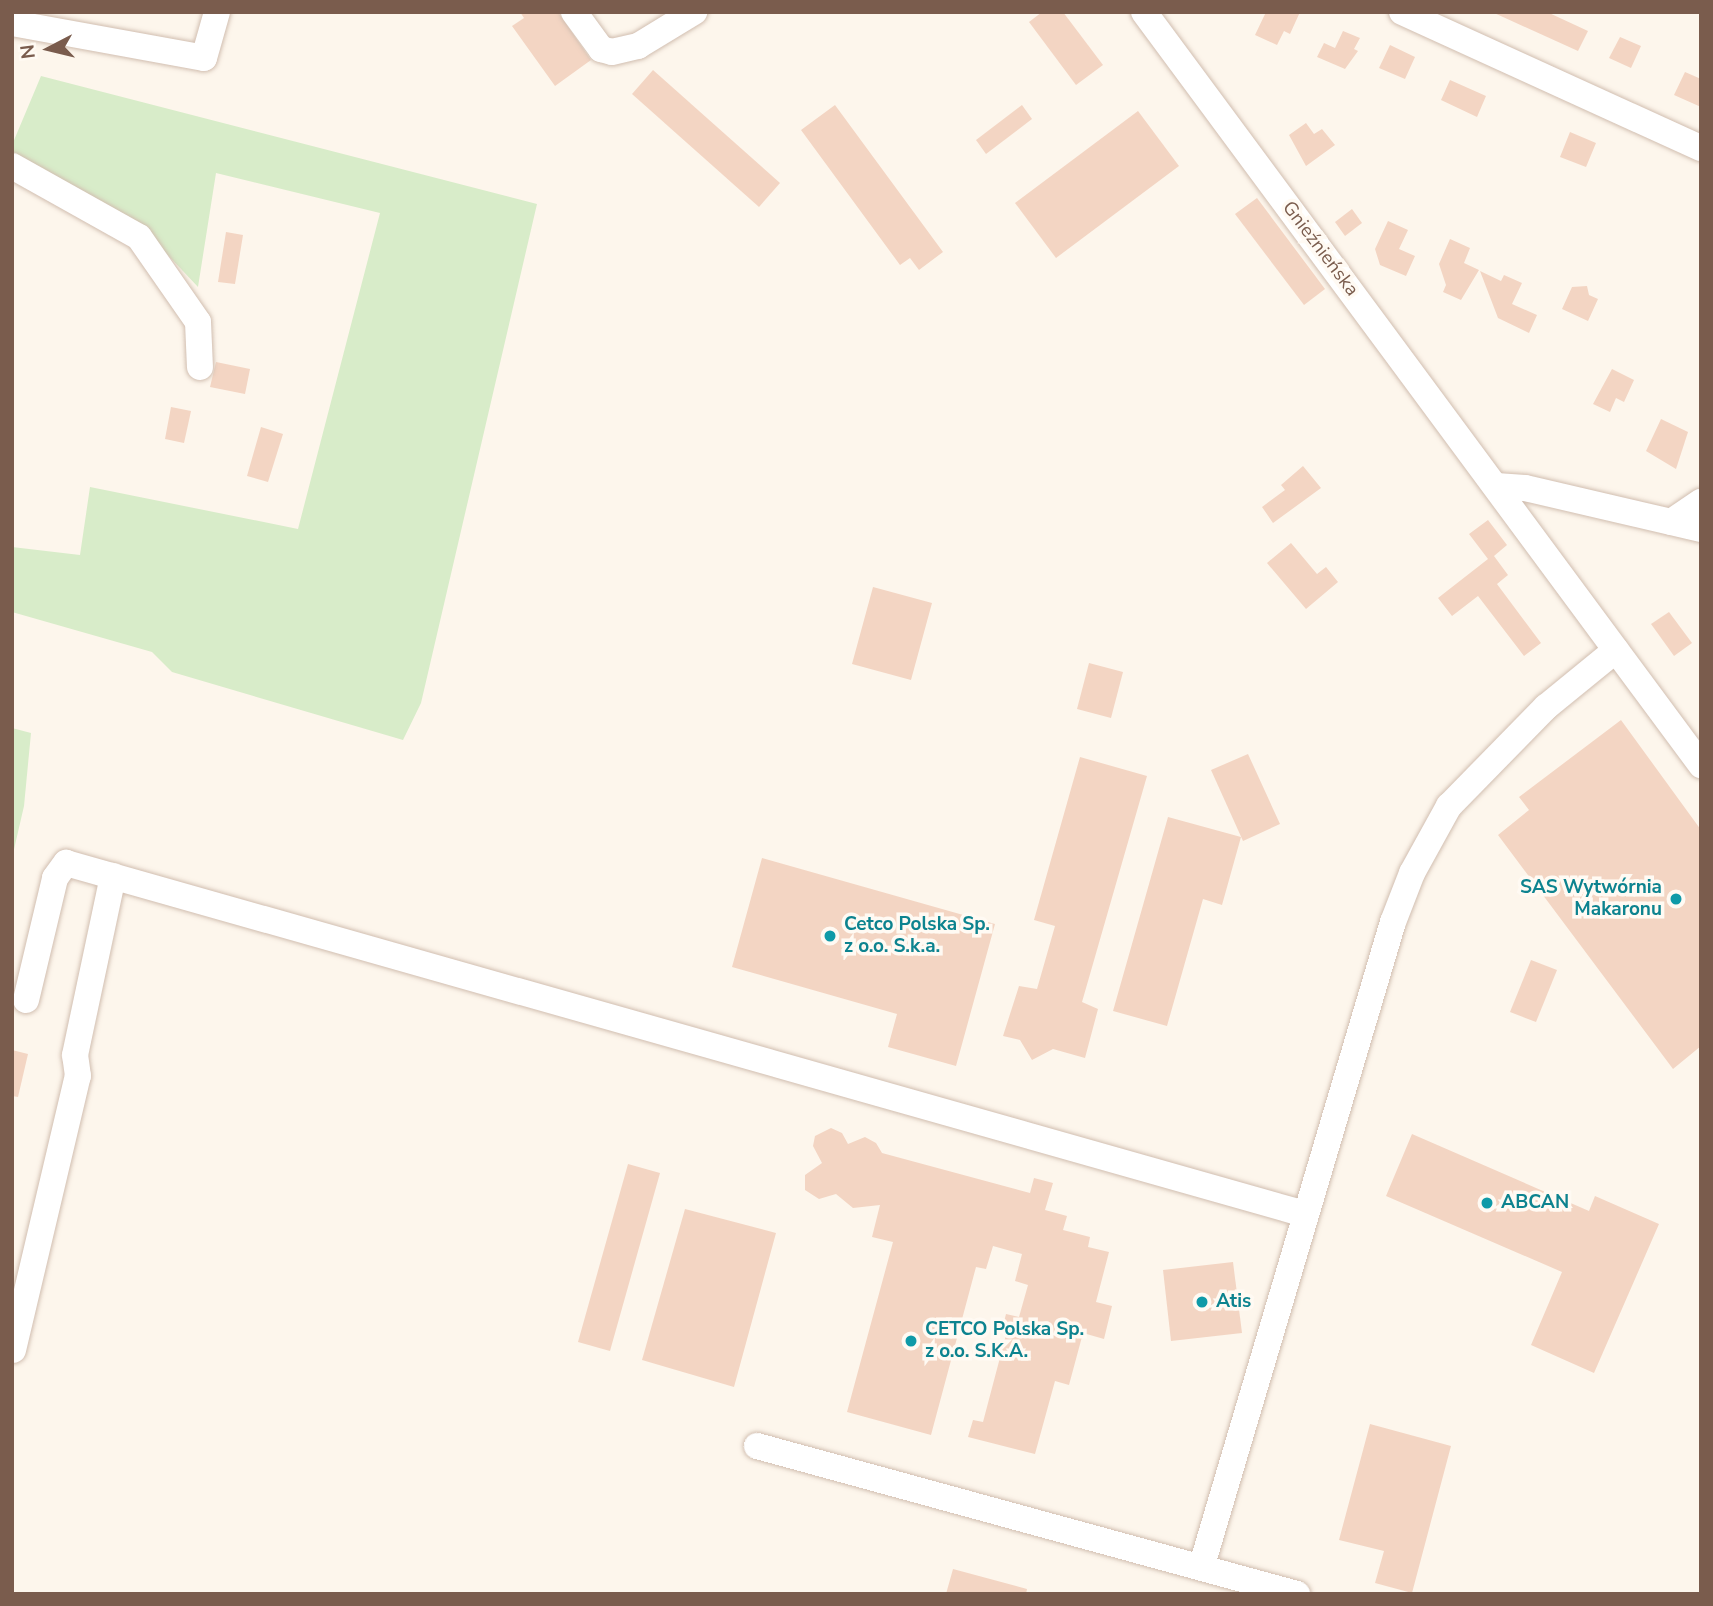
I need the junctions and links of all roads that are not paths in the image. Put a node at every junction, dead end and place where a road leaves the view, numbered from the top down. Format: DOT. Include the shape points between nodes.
graph roads {
  1 [pos="217,12"];
  2 [pos="574,12"];
  3 [pos="694,12"];
  4 [pos="1144,12"];
  5 [pos="1402,12"];
  6 [pos="12,23"];
  7 [pos="1701,148"];
  8 [pos="12,166"];
  9 [pos="200,367"];
  10 [pos="1496,485"];
  11 [pos="1701,502"];
  12 [pos="1671,522"];
  13 [pos="1701,529"];
  14 [pos="1616,650"];
  15 [pos="1701,765"];
  16 [pos="113,876"];
  17 [pos="26,1000"];
  18 [pos="1306,1214"];
  19 [pos="13,1350"];
  20 [pos="757,1446"];
  21 [pos="1202,1565"];
  22 [pos="1297,1594"];
  1 -- 6 [label="street" via="204,58"];
  2 -- 3 [label="street" via="601,49 612,52 638,46"];
  4 -- 10 [label="street, Gnieźnieńska"];
  5 -- 7 [label="street"];
  8 -- 9 [label="street" via="139,236 198,322"];
  10 -- 12 [label="street"];
  10 -- 14 [label="street, Gnieźnieńska"];
  11 -- 12 [label="street"];
  12 -- 13 [label="street"];
  14 -- 15 [label="street, Gnieźnieńska"];
  14 -- 18 [label="street" via="1546,707 1449,806 1412,873"];
  16 -- 17 [label="street" via="66,863 55,878"];
  16 -- 18 [label="street"];
  16 -- 19 [label="street" via="75,1055 78,1076"];
  18 -- 21 [label="street"];
  20 -- 21 [label="street"];
  21 -- 22 [label="street"];
}
